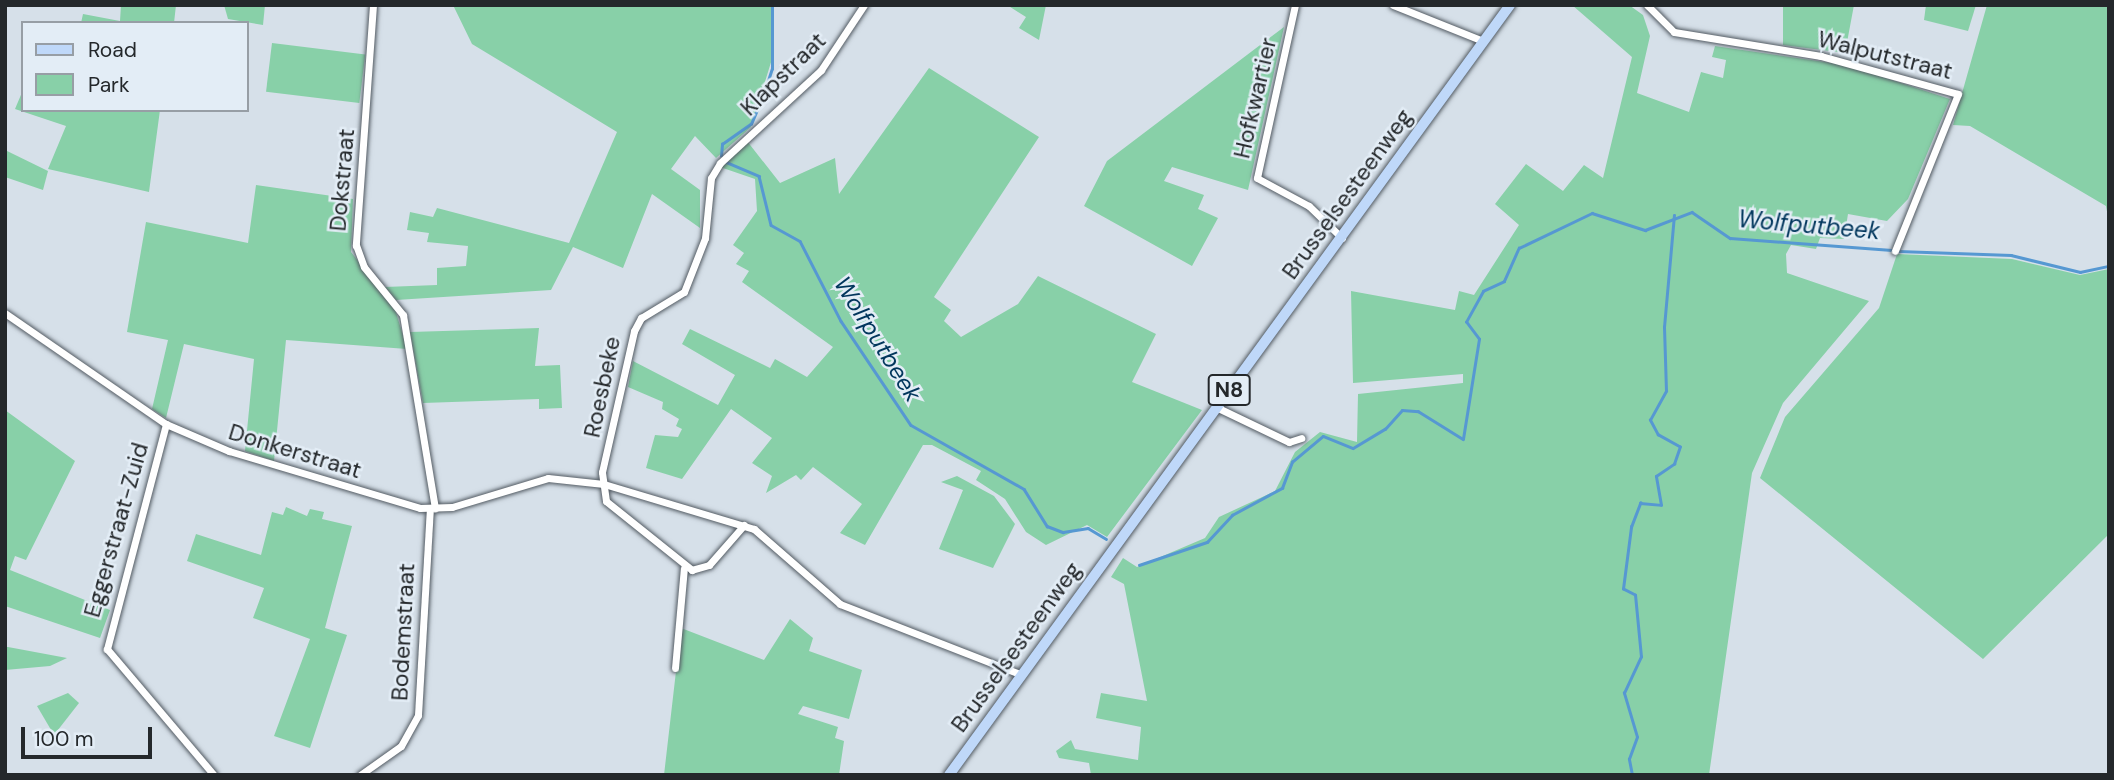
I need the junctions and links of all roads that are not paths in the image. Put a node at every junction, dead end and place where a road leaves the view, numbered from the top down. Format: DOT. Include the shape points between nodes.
graph roads {
  1 [pos="373,5"];
  2 [pos="864,5"];
  3 [pos="1295,5"];
  4 [pos="1393,5"];
  5 [pos="1510,5"];
  6 [pos="1647,5"];
  7 [pos="1483,41"];
  8 [pos="720,163"];
  9 [pos="1342,238"];
  10 [pos="1895,251"];
  11 [pos="5,313"];
  12 [pos="1216,407"];
  13 [pos="166,424"];
  14 [pos="1301,438"];
  15 [pos="604,484"];
  16 [pos="433,508"];
  17 [pos="744,525"];
  18 [pos="684,568"];
  19 [pos="675,668"];
  20 [pos="1022,675"];
  21 [pos="214,775"];
  22 [pos="360,775"];
  23 [pos="949,775"];
  1 -- 16 [label="street, Dokstraat" via="356,245 364,267 403,315"];
  2 -- 8 [label="street, Klapstraat" via="821,70"];
  3 -- 9 [label="street, Hofkwartier" via="1257,178 1309,206"];
  4 -- 7 [label="street"];
  5 -- 7 [label="main road, Brusselsesteenweg / N8"];
  6 -- 10 [label="street, Walputstraat" via="1674,32 1821,56 1958,93"];
  7 -- 9 [label="main road, Brusselsesteenweg / N8"];
  8 -- 15 [label="street, Roesbeke" via="711,178 705,238 684,292 637,323"];
  9 -- 12 [label="main road, Brusselsesteenweg / N8"];
  11 -- 13 [label="street, Donkerstraat"];
  12 -- 14 [label="street" via="1289,442"];
  12 -- 20 [label="main road, Brusselsesteenweg / N8"];
  13 -- 16 [label="street, Donkerstraat" via="229,451"];
  13 -- 21 [label="street, Eggerstraat-Zuid" via="107,649"];
  15 -- 16 [label="street" via="548,478"];
  15 -- 17 [label="street"];
  15 -- 18 [label="street" via="606,501"];
  16 -- 22 [label="street, Bodemstraat" via="418,715 401,746"];
  17 -- 18 [label="street" via="709,565"];
  17 -- 20 [label="street" via="840,604"];
  18 -- 19 [label="street"];
  20 -- 23 [label="main road, Brusselsesteenweg / N8"];
}
